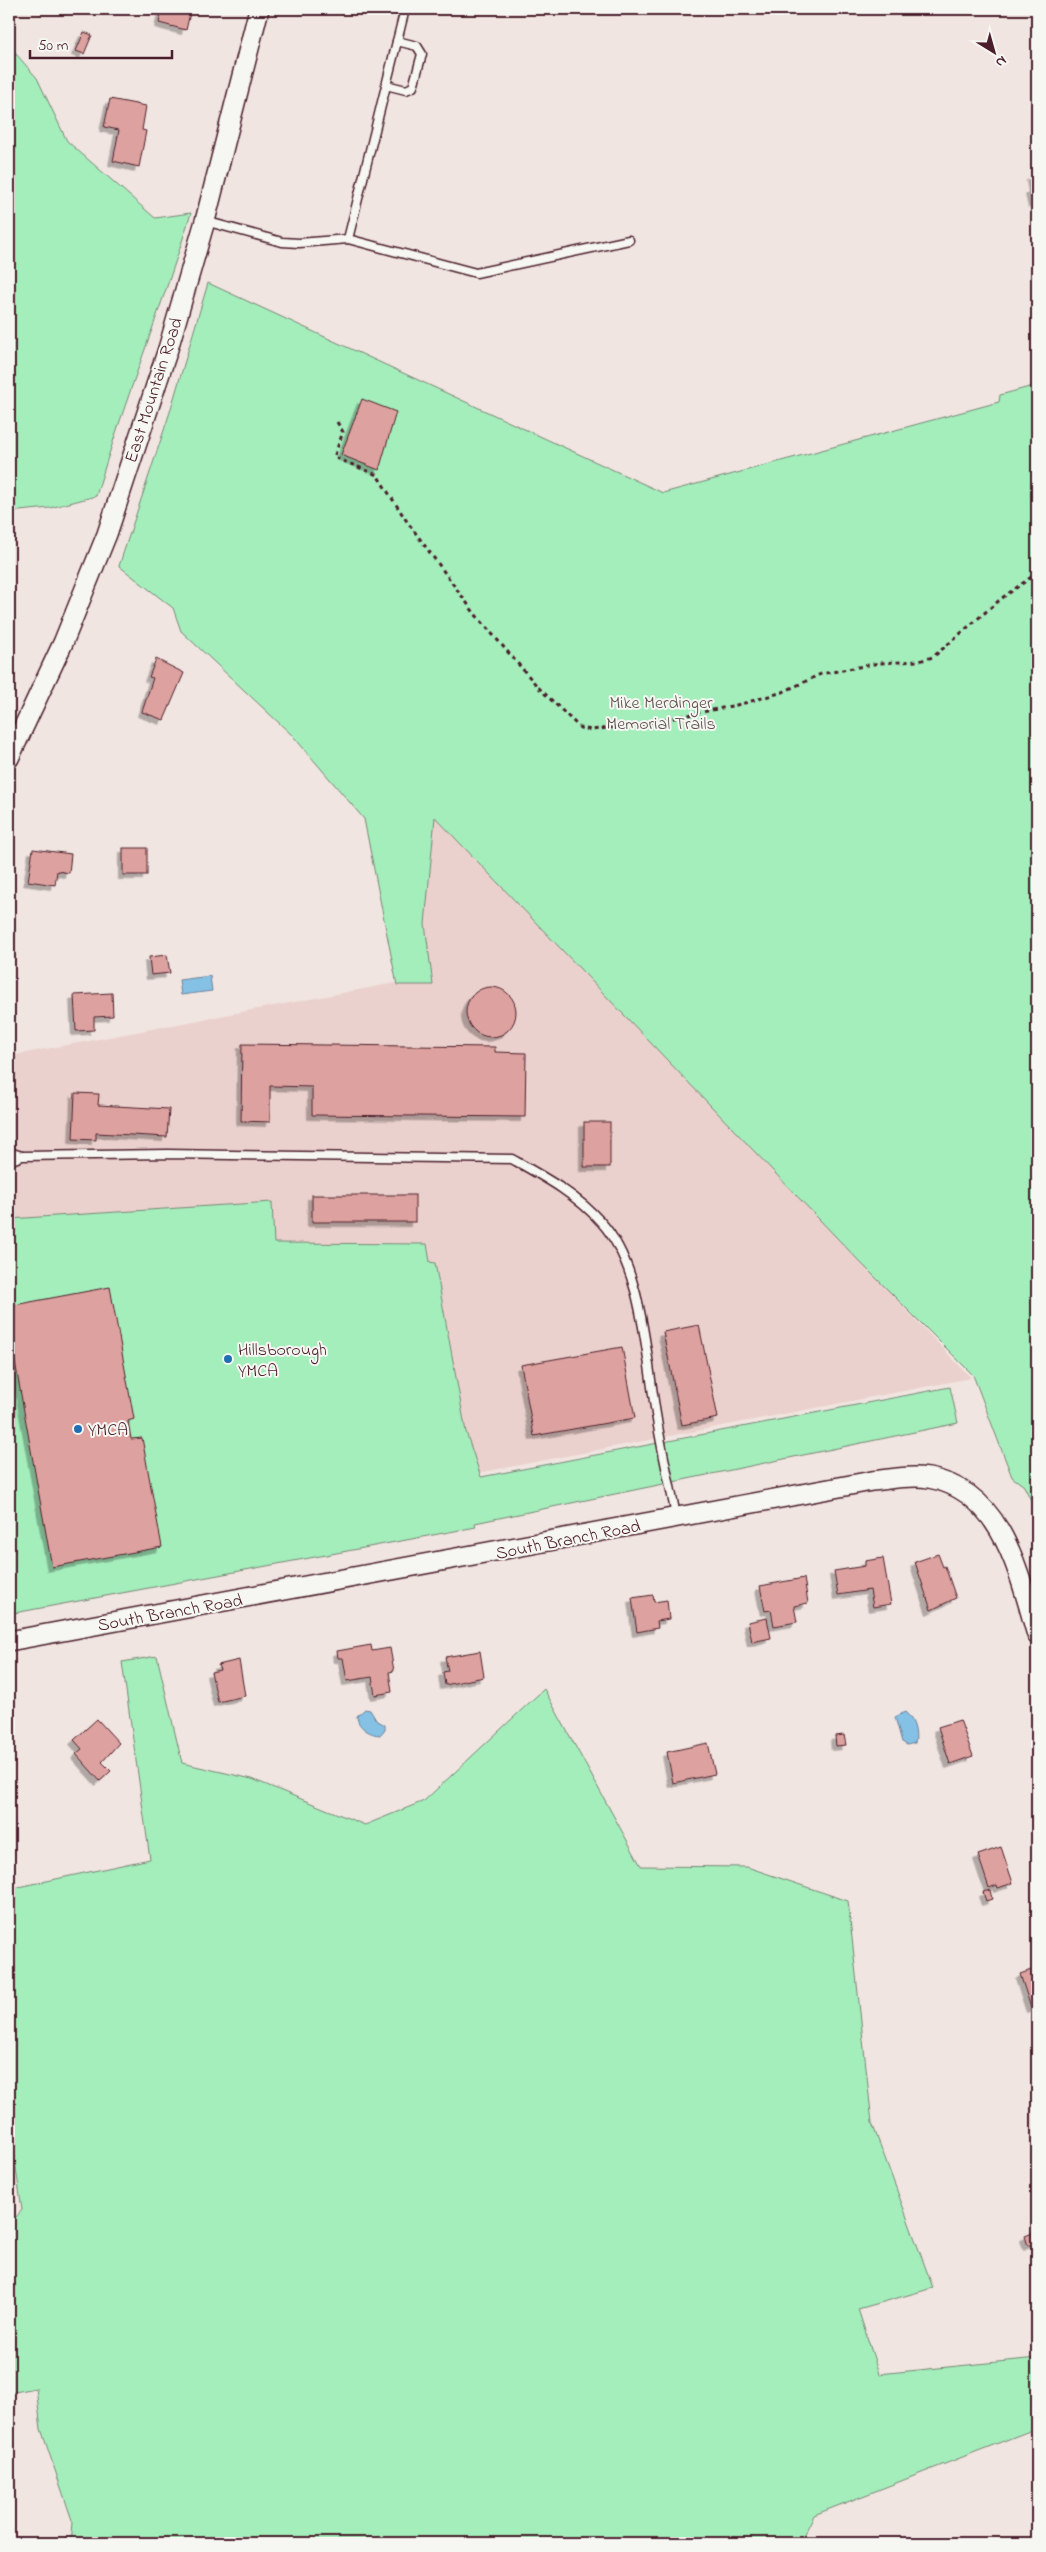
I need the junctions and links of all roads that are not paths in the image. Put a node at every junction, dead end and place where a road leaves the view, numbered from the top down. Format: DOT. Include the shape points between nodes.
graph roads {
  1 [pos="259,9"];
  2 [pos="405,9"];
  3 [pos="397,41"];
  4 [pos="386,85"];
  5 [pos="205,221"];
  6 [pos="348,239"];
  7 [pos="629,240"];
  8 [pos="9,758"];
  9 [pos="9,1152"];
  10 [pos="22,1156"];
  11 [pos="9,1161"];
  12 [pos="676,1518"];
  13 [pos="1037,1635"];
  14 [pos="9,1641"];
  1 -- 5 [label="street, East Mountain Road"];
  2 -- 3 [label="lane"];
  3 -- 4 [label="lane"];
  3 -- 4 [label="lane" via="417,46 422,54 413,87 406,90"];
  4 -- 6 [label="lane"];
  5 -- 6 [label="lane" via="282,242"];
  5 -- 8 [label="street, East Mountain Road" via="168,349 107,534 63,643"];
  6 -- 7 [label="lane" via="476,273"];
  9 -- 10 [label="lane"];
  10 -- 11 [label="lane"];
  10 -- 12 [label="lane" via="167,1154 512,1159 579,1201 602,1223 622,1253 635,1285"];
  12 -- 13 [label="street, South Branch Road" via="872,1481 930,1478 970,1496 1000,1530 1017,1567"];
  12 -- 14 [label="street, South Branch Road"];
}
